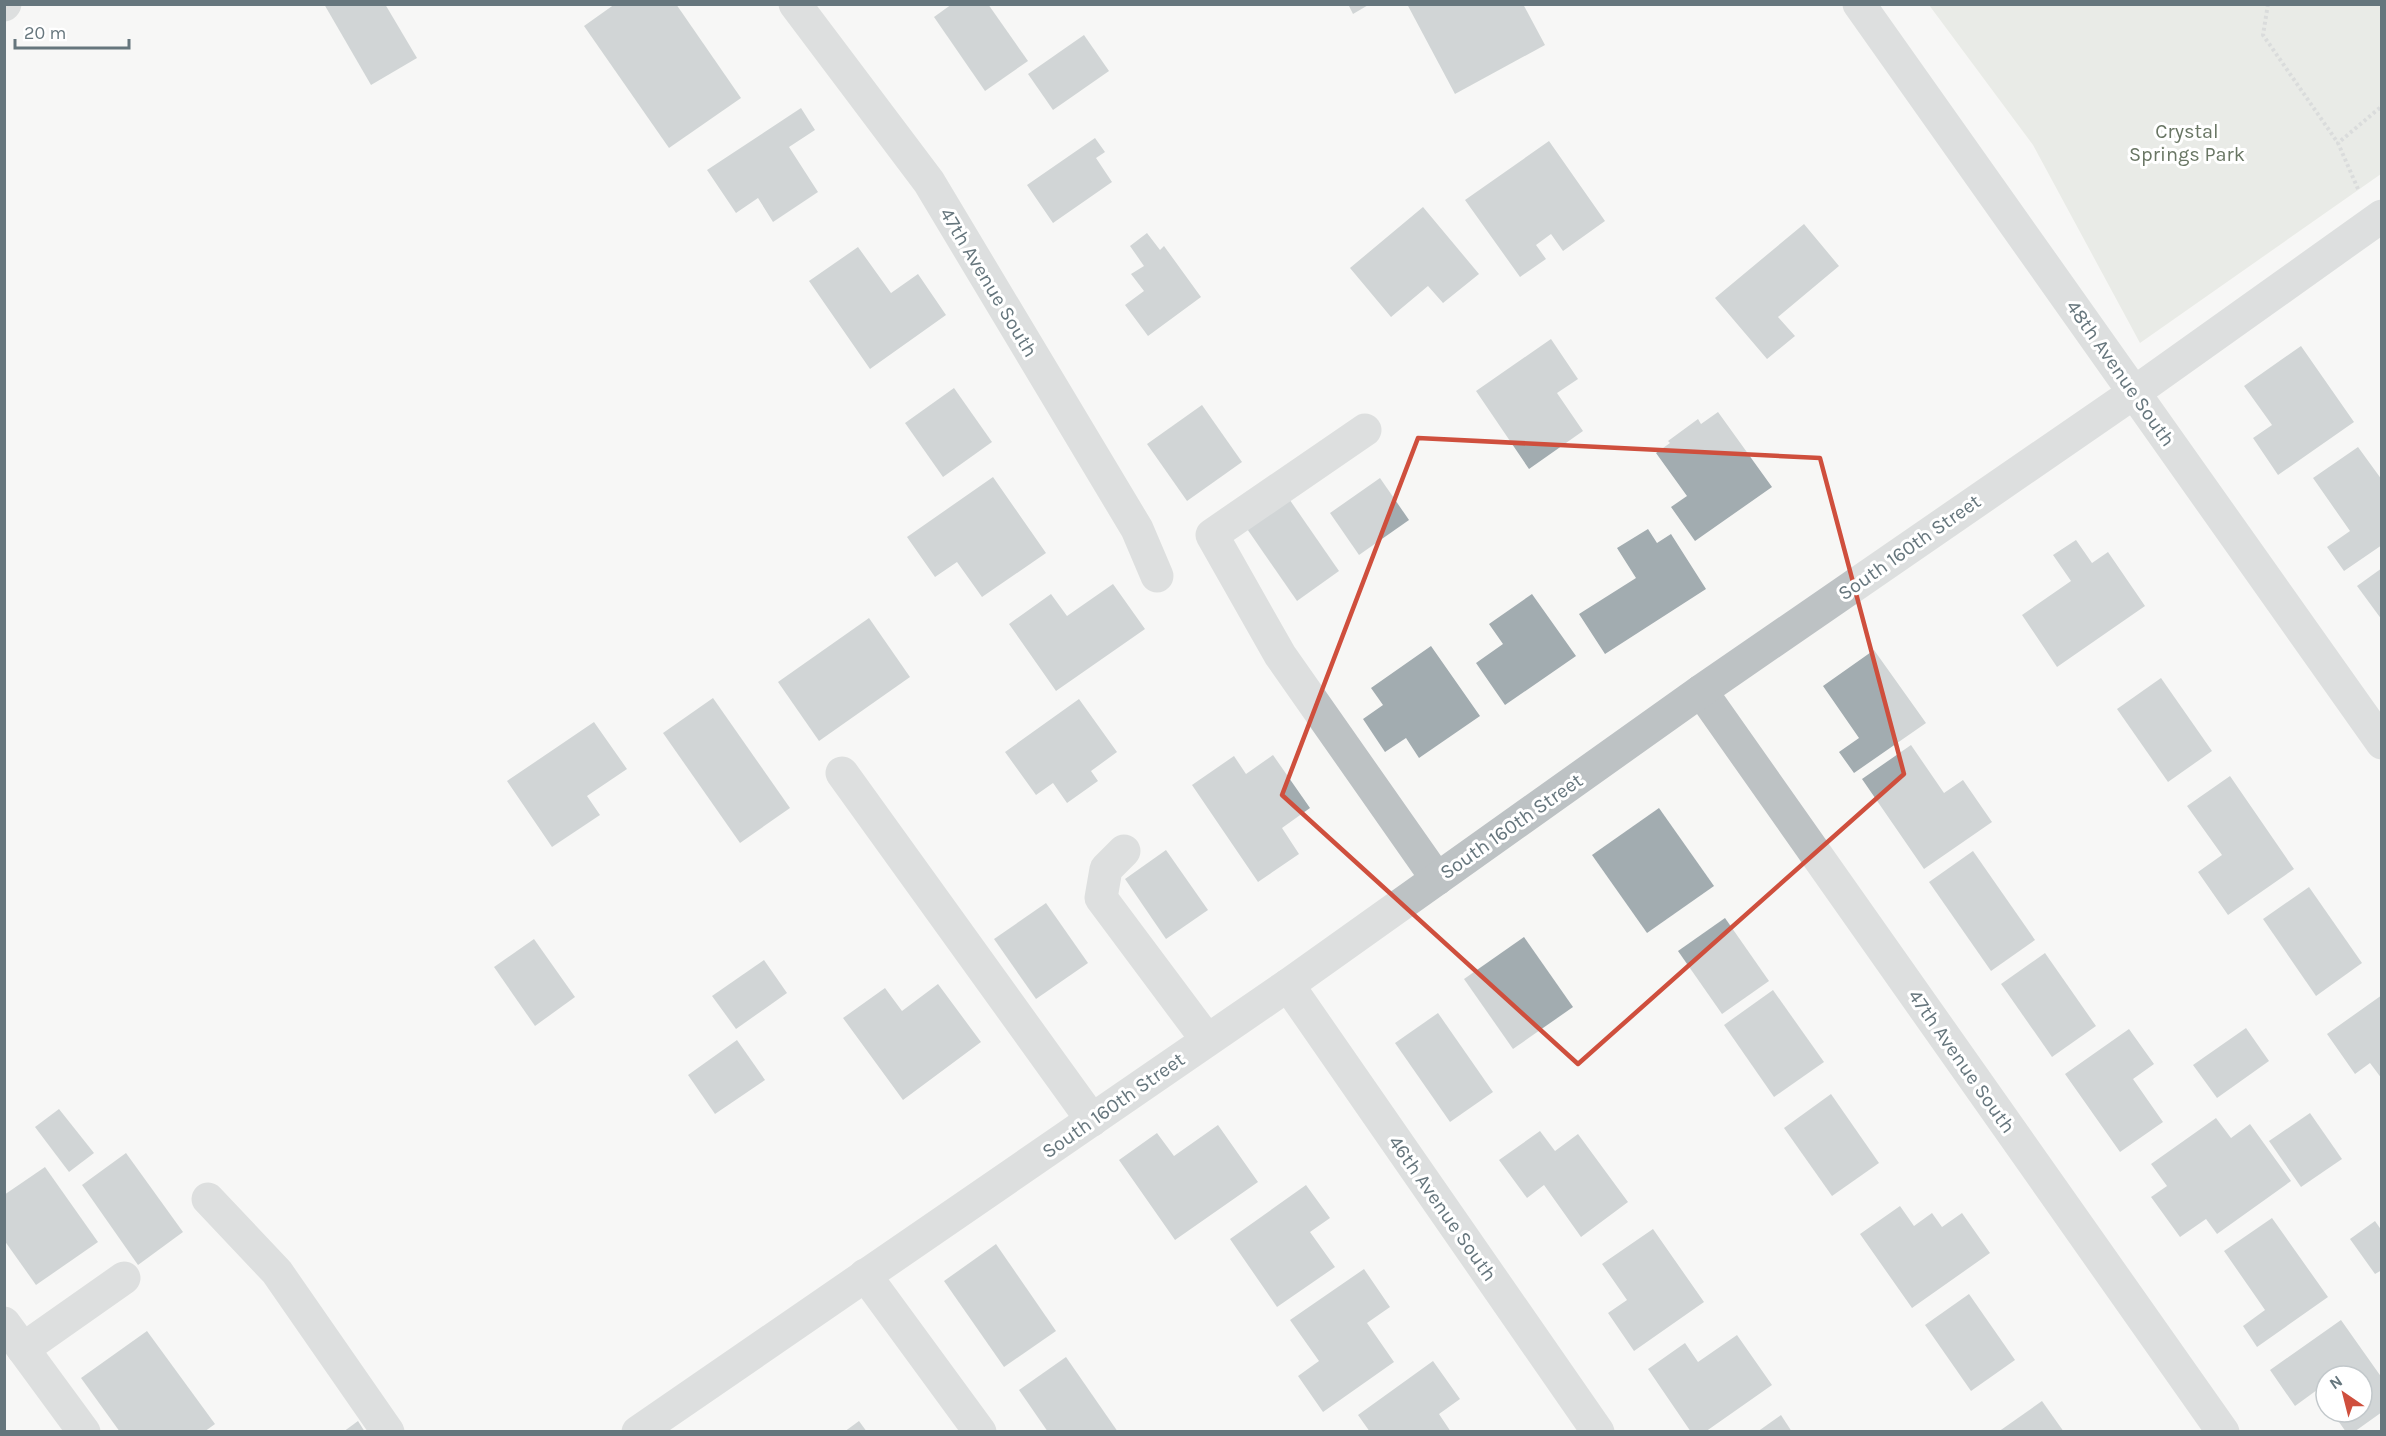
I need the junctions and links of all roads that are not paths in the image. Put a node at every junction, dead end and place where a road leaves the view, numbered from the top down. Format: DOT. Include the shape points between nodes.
graph roads {
  1 [pos="795,4"];
  2 [pos="1859,4"];
  3 [pos="2377,219"];
  4 [pos="2135,392"];
  5 [pos="1365,430"];
  6 [pos="1156,576"];
  7 [pos="1701,691"];
  8 [pos="2382,743"];
  9 [pos="842,773"];
  10 [pos="1124,851"];
  11 [pos="1437,879"];
  12 [pos="1288,985"];
  13 [pos="1207,1040"];
  14 [pos="1092,1120"];
  15 [pos="208,1199"];
  16 [pos="866,1275"];
  17 [pos="124,1278"];
  18 [pos="4,1323"];
  19 [pos="23,1349"];
  20 [pos="84,1431"];
  21 [pos="388,1431"];
  22 [pos="638,1431"];
  23 [pos="980,1431"];
  24 [pos="1598,1431"];
  25 [pos="2223,1431"];
  1 -- 6 [label="street, 47th Avenue South" via="929,182 1137,529"];
  2 -- 4 [label="street, 48th Avenue South"];
  3 -- 4 [label="street, South 160th Street"];
  4 -- 7 [label="street, South 160th Street"];
  4 -- 8 [label="street, 48th Avenue South"];
  5 -- 11 [label="street" via="1212,535 1280,655"];
  7 -- 11 [label="street, South 160th Street"];
  7 -- 25 [label="street, 47th Avenue South"];
  9 -- 14 [label="street"];
  10 -- 13 [label="street" via="1106,869 1101,898"];
  11 -- 12 [label="street, South 160th Street"];
  12 -- 13 [label="street, South 160th Street"];
  12 -- 24 [label="street, 46th Avenue South"];
  13 -- 14 [label="street, South 160th Street"];
  14 -- 16 [label="street, South 160th Street"];
  15 -- 21 [label="street" via="277,1272"];
  16 -- 22 [label="street, South 160th Street"];
  16 -- 23 [label="street"];
  17 -- 19 [label="street"];
  18 -- 19 [label="street"];
  19 -- 20 [label="street"];
}
